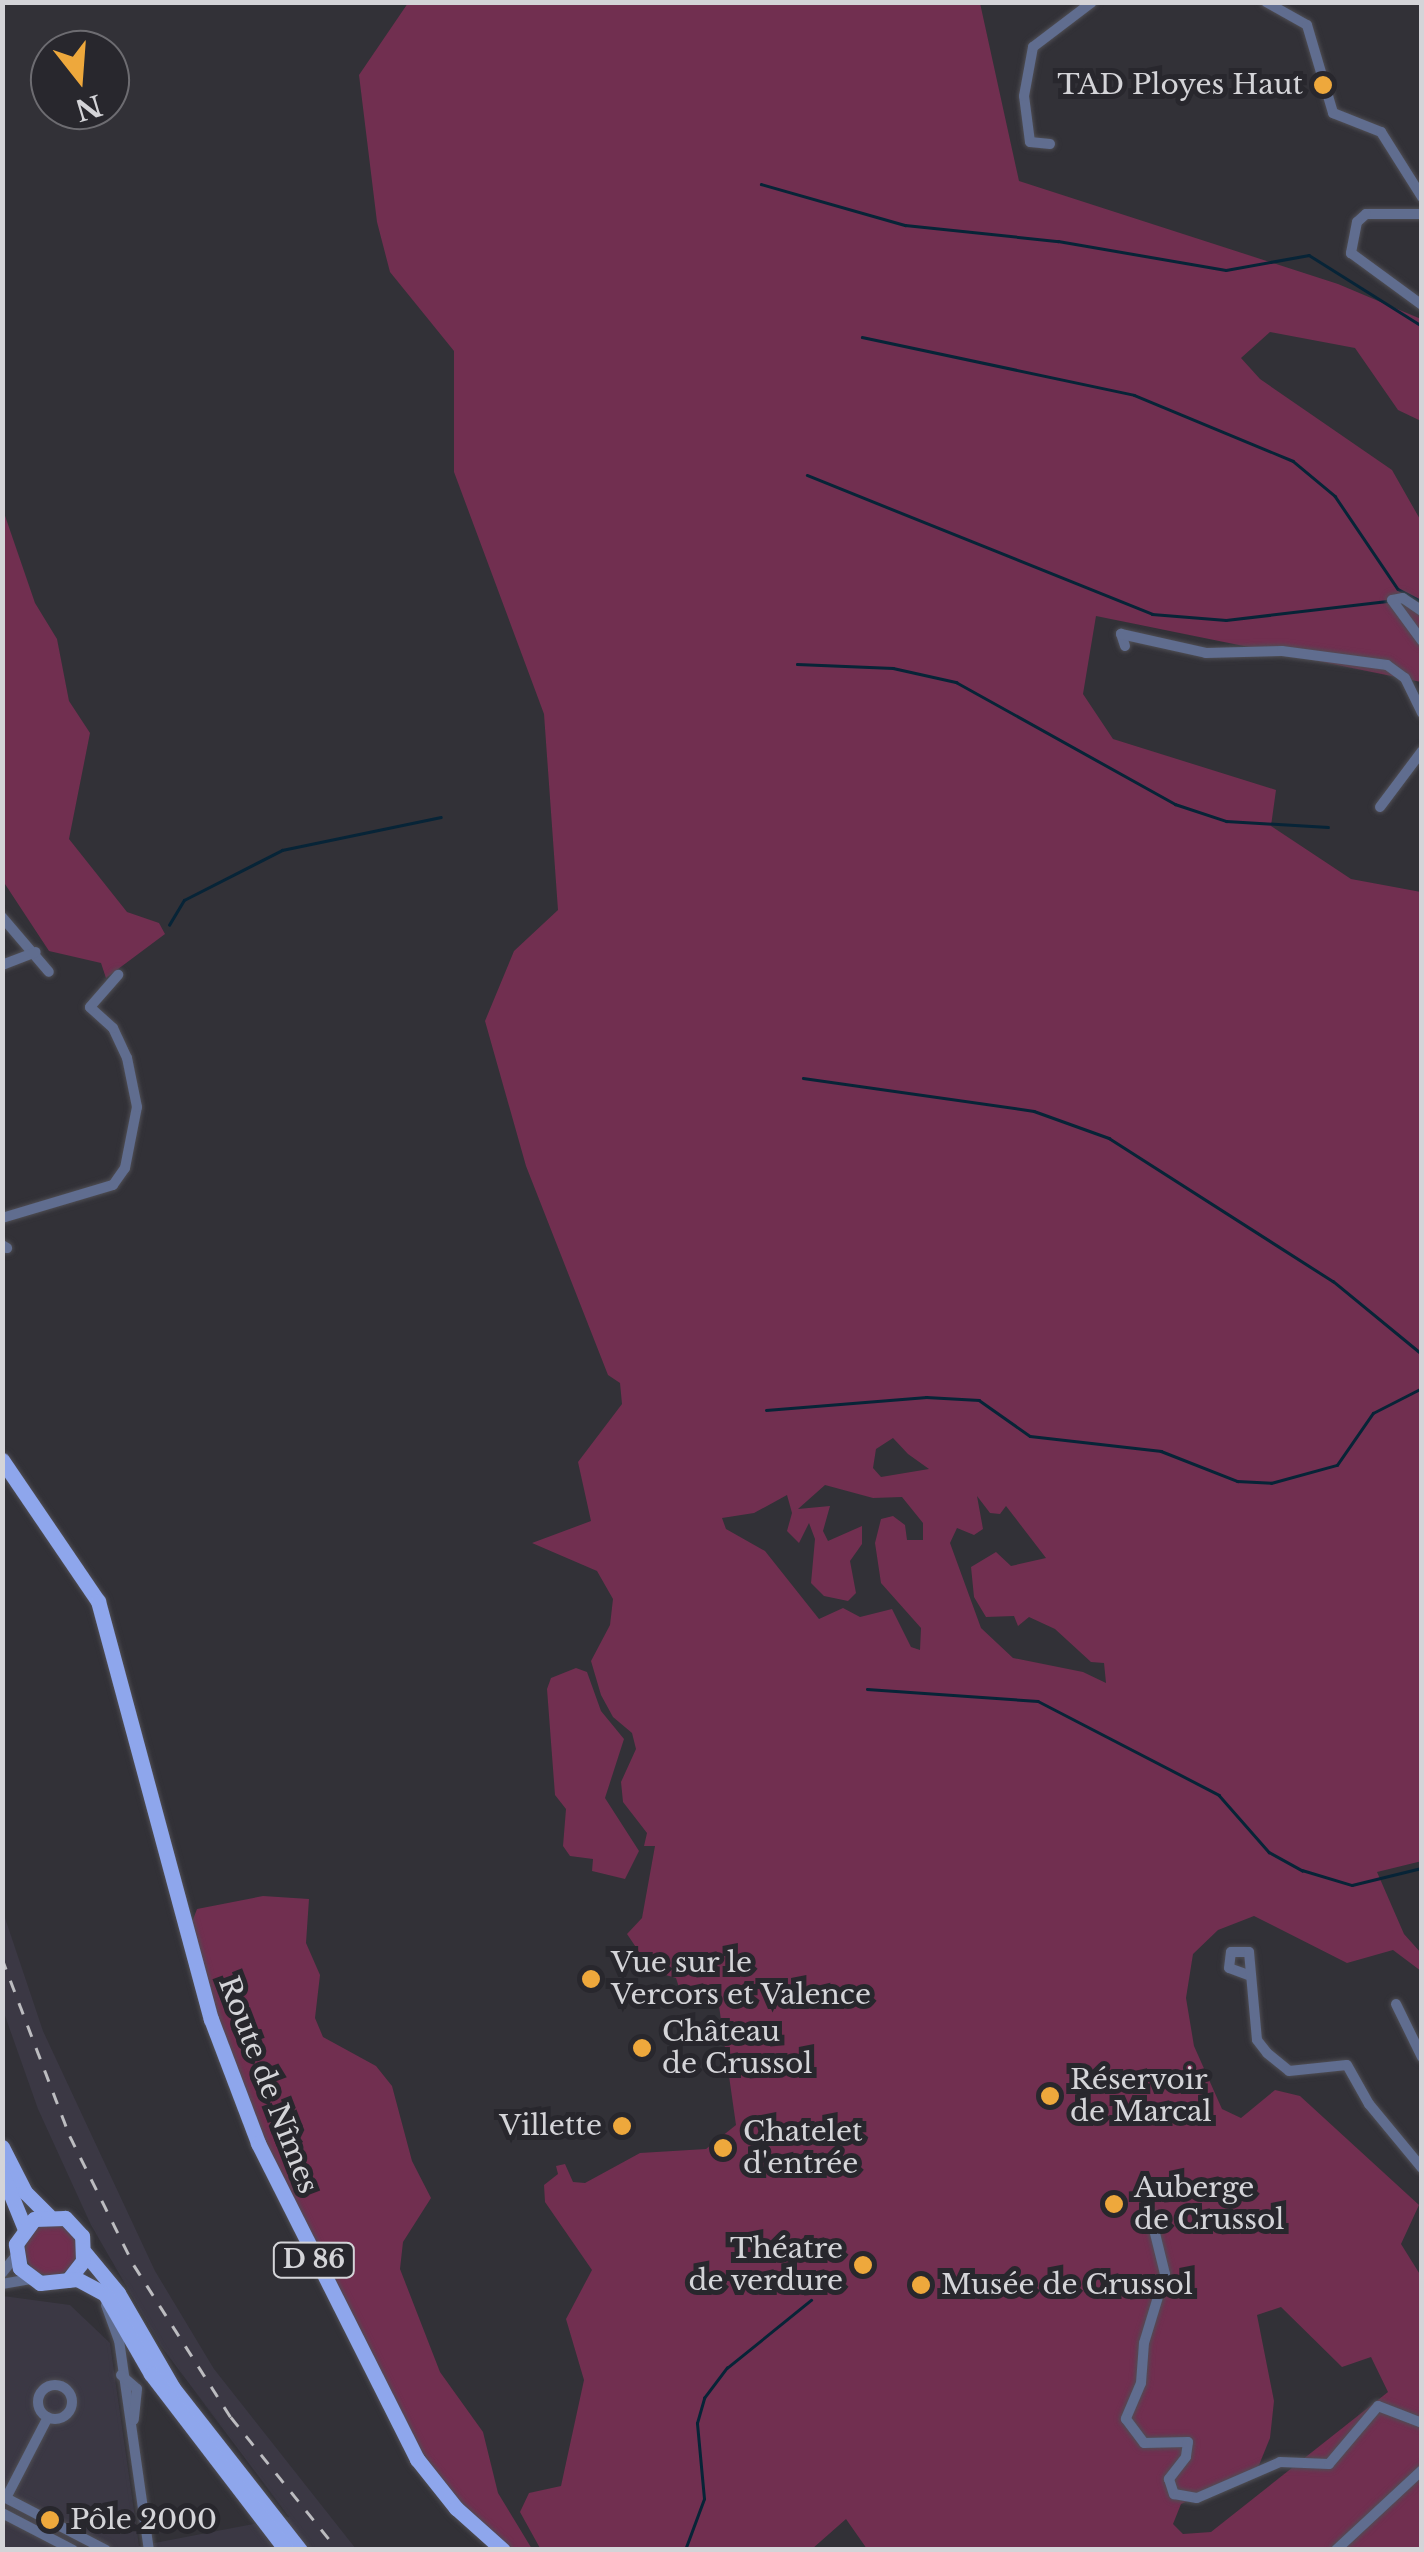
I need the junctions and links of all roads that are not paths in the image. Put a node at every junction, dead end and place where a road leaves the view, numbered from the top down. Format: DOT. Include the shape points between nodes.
graph roads {
  1 [pos="1092,2"];
  2 [pos="1266,2"];
  3 [pos="1050,144"];
  4 [pos="1422,197"];
  5 [pos="1422,214"];
  6 [pos="1422,305"];
  7 [pos="1422,611"];
  8 [pos="1422,641"];
  9 [pos="1124,646"];
  10 [pos="1422,713"];
  11 [pos="1422,750"];
  12 [pos="1380,807"];
  13 [pos="2,917"];
  14 [pos="36,952"];
  15 [pos="2,966"];
  16 [pos="48,972"];
  17 [pos="118,975"];
  18 [pos="2,1218"];
  19 [pos="2,1460"];
  20 [pos="1250,1976"];
  21 [pos="1396,2004"];
  22 [pos="1422,2057"];
  23 [pos="2,2147"];
  24 [pos="1422,2168"];
  25 [pos="2,2173"];
  26 [pos="1150,2213"];
  27 [pos="48,2215"];
  28 [pos="24,2227"];
  29 [pos="85,2253"];
  30 [pos="16,2256"];
  31 [pos="2,2273"];
  32 [pos="31,2279"];
  33 [pos="68,2280"];
  34 [pos="2,2284"];
  35 [pos="105,2294"];
  36 [pos="48,2417"];
  37 [pos="1422,2423"];
  38 [pos="1422,2470"];
  39 [pos="4,2498"];
  40 [pos="2,2513"];
  41 [pos="148,2548"];
  42 [pos="73,2550"];
  43 [pos="106,2550"];
  44 [pos="286,2550"];
  45 [pos="300,2550"];
  46 [pos="503,2550"];
  47 [pos="1336,2550"];
  1 -- 3 [label="street" via="1032,47 1024,96 1030,142"];
  2 -- 4 [label="street" via="1306,24 1333,113 1381,132"];
  5 -- 6 [label="street" via="1366,214 1351,253"];
  7 -- 8 [label="street" via="1402,598 1392,600"];
  9 -- 10 [label="street" via="1121,634 1206,653 1282,651 1388,665 1405,678"];
  11 -- 12 [label="street"];
  13 -- 14 [label="street"];
  14 -- 15 [label="street"];
  14 -- 16 [label="street"];
  17 -- 18 [label="street" via="90,1006 113,1028 128,1058 138,1107 125,1168 113,1186"];
  19 -- 46 [label="main road, Route de Nîmes / D 86" via="98,1601 187,1935 258,2142 384,2403 456,2508"];
  20 -- 20 [label="street" via="1249,1952 1232,1952 1229,1968"];
  20 -- 24 [label="street" via="1257,2040 1267,2053 1290,2071 1347,2065 1369,2104"];
  21 -- 22 [label="street"];
  23 -- 27 [label="main road" via="25,2192"];
  25 -- 28 [label="main road"];
  26 -- 37 [label="street" via="1165,2274 1144,2343 1141,2383 1126,2419 1144,2443 1188,2442 1186,2458 1169,2478 1174,2494 1197,2498 1280,2462 1323,2467 1345,2453 1378,2406"];
  27 -- 28 [label="main road"];
  27 -- 29 [label="main road" via="78,2228"];
  28 -- 30 [label="main road"];
  29 -- 33 [label="main road"];
  29 -- 45 [label="main road" via="118,2293 173,2388"];
  30 -- 31 [label="street"];
  30 -- 32 [label="main road"];
  32 -- 33 [label="main road" via="49,2285"];
  32 -- 34 [label="street"];
  33 -- 35 [label="main road" via="92,2283"];
  35 -- 41 [label="street"];
  35 -- 44 [label="main road" via="164,2392"];
  36 -- 39 [label="street"];
  38 -- 47 [label="street"];
  39 -- 40 [label="street" via="11,2506"];
  39 -- 43 [label="street"];
  40 -- 42 [label="street"];
}
